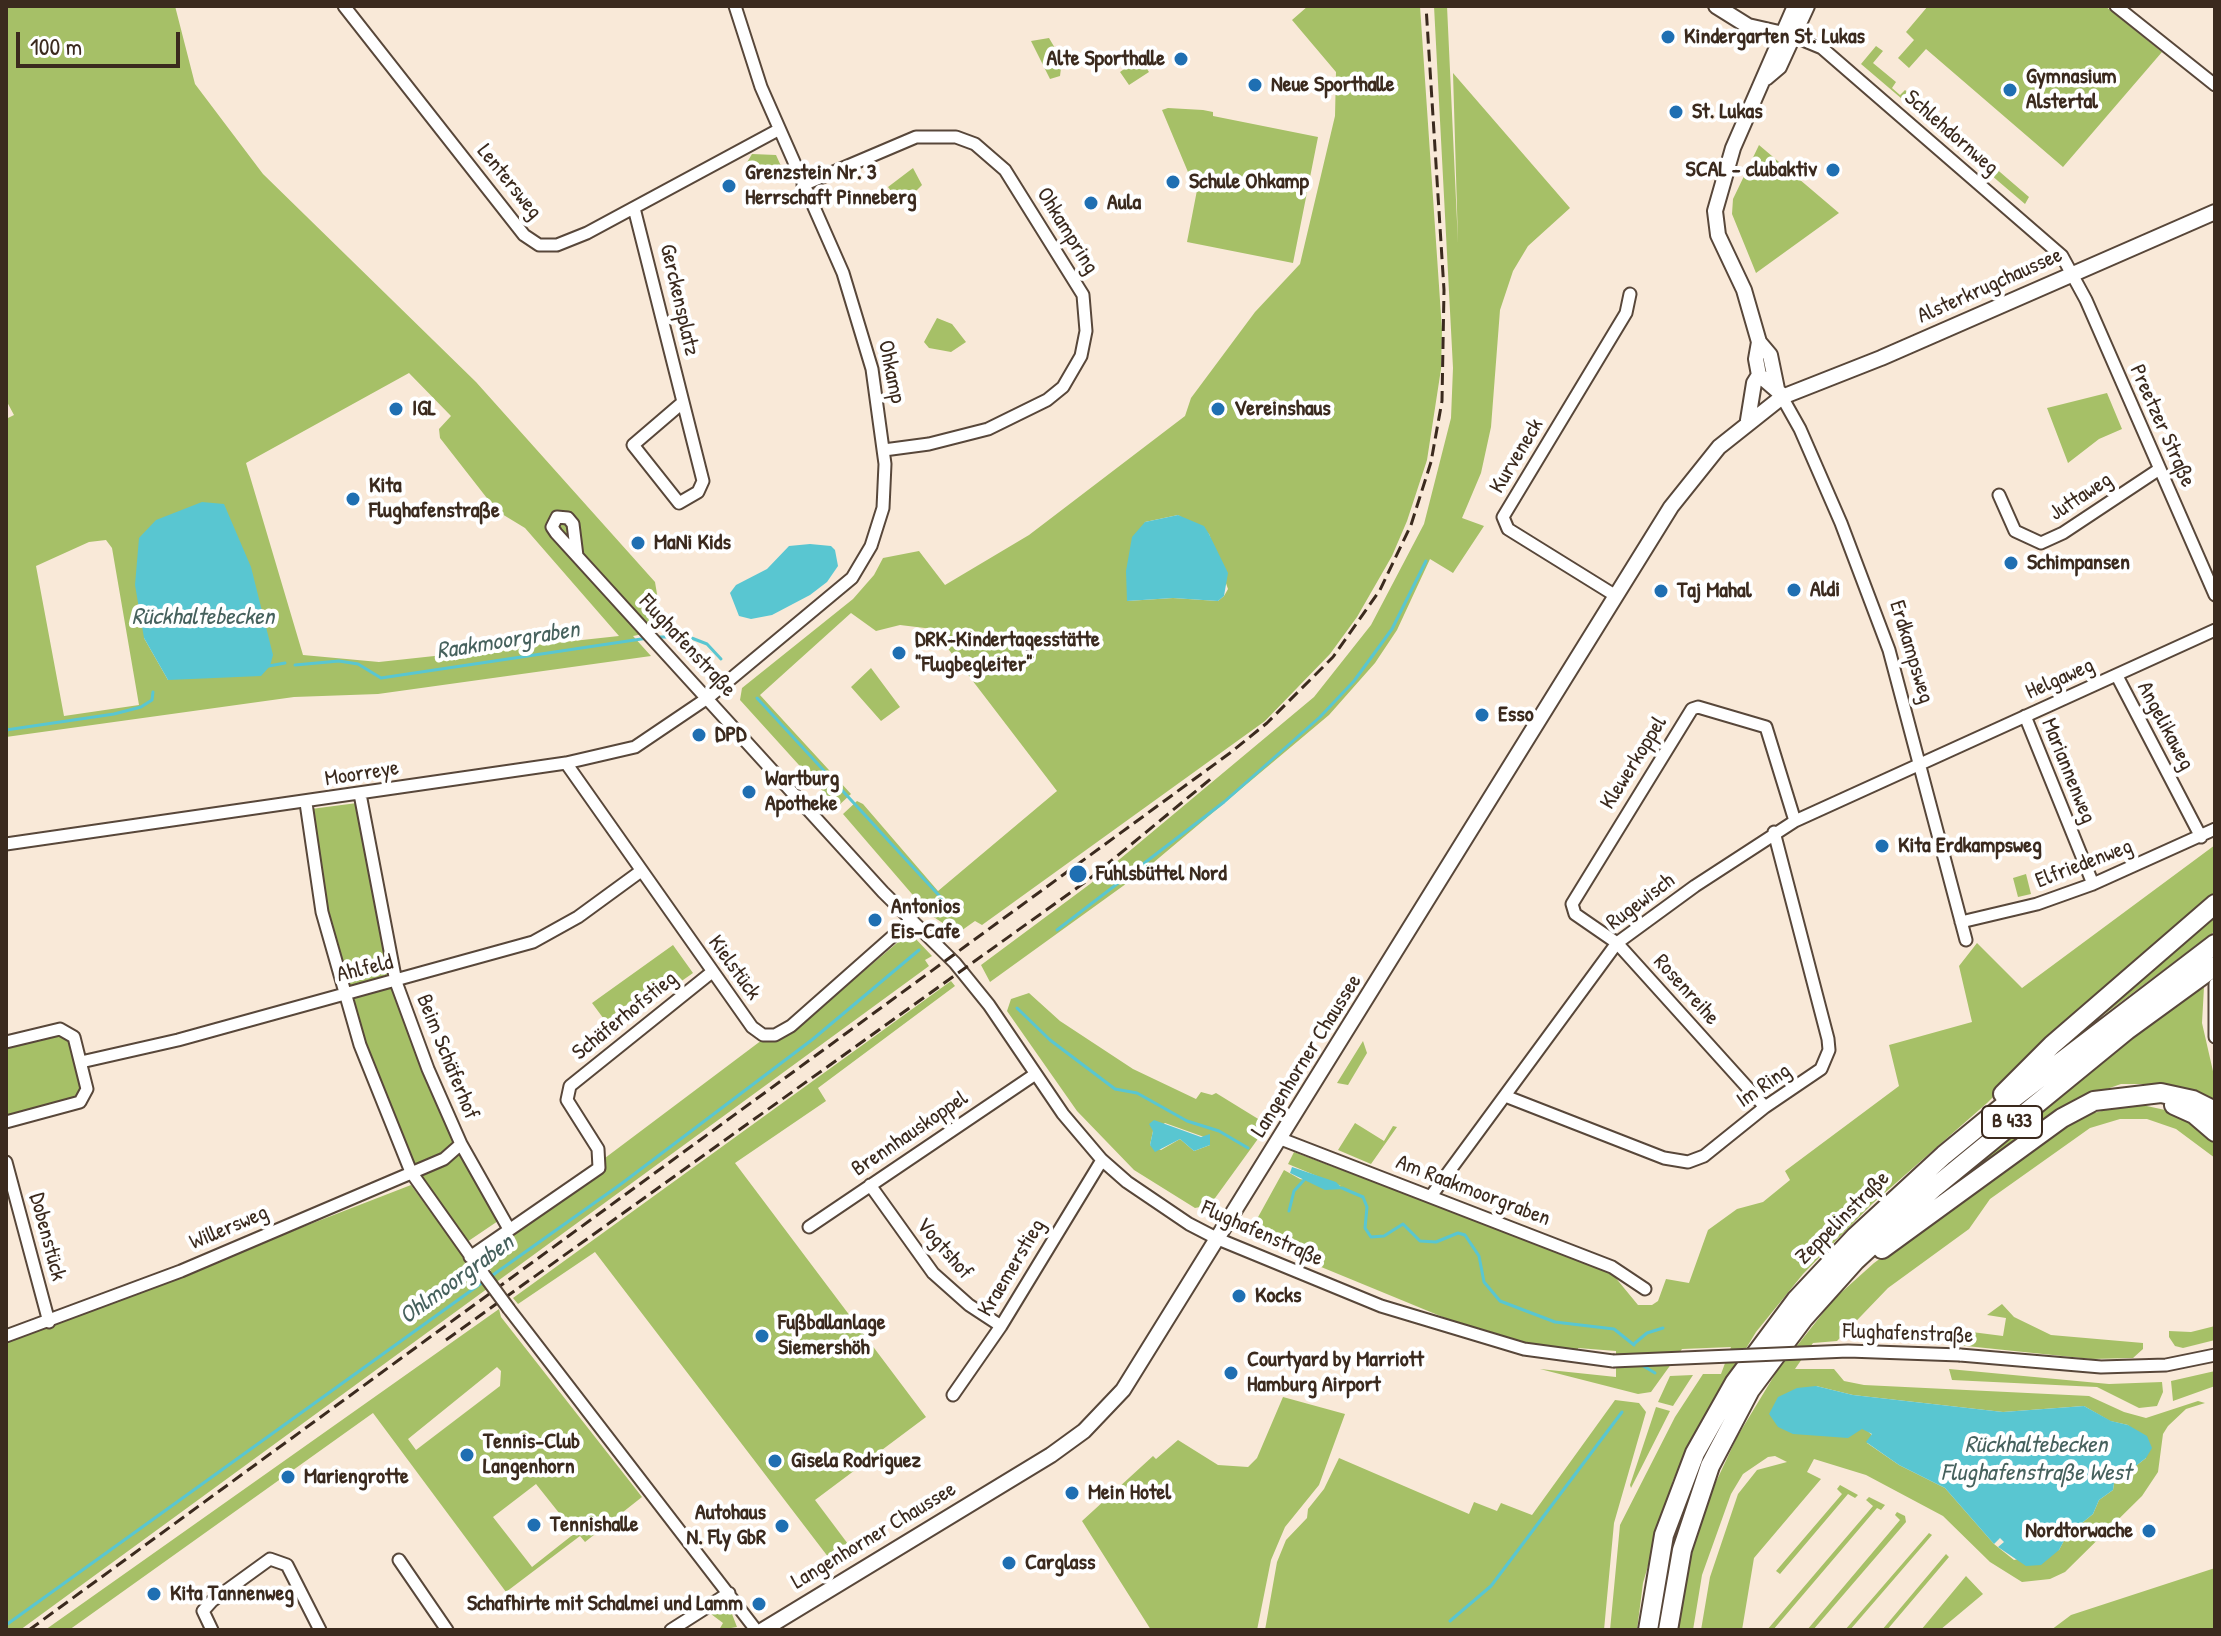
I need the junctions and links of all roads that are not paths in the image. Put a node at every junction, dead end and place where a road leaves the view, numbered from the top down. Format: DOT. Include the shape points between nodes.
graph roads {
  1 [pos="344,6"];
  2 [pos="735,6"];
  3 [pos="1716,6"];
  4 [pos="1795,6"];
  5 [pos="1807,6"];
  6 [pos="2116,6"];
  7 [pos="1786,35"];
  8 [pos="2215,85"];
  9 [pos="778,130"];
  10 [pos="803,185"];
  11 [pos="634,208"];
  12 [pos="2215,212"];
  13 [pos="2073,274"];
  14 [pos="1630,294"];
  15 [pos="1759,342"];
  16 [pos="1759,375"];
  17 [pos="1780,393"];
  18 [pos="682,403"];
  19 [pos="1748,420"];
  20 [pos="884,450"];
  21 [pos="2158,470"];
  22 [pos="1999,495"];
  23 [pos="577,556"];
  24 [pos="2215,595"];
  25 [pos="1616,596"];
  26 [pos="2215,630"];
  27 [pos="2117,676"];
  28 [pos="709,697"];
  29 [pos="2025,716"];
  30 [pos="566,763"];
  31 [pos="1920,763"];
  32 [pos="360,794"];
  33 [pos="306,803"];
  34 [pos="1795,821"];
  35 [pos="2215,829"];
  36 [pos="1774,832"];
  37 [pos="2201,837"];
  38 [pos="6,844"];
  39 [pos="641,871"];
  40 [pos="2093,884"];
  41 [pos="2215,904"];
  42 [pos="1572,908"];
  43 [pos="911,920"];
  44 [pos="1961,922"];
  45 [pos="1966,940"];
  46 [pos="1617,943"];
  47 [pos="2215,944"];
  48 [pos="2215,966"];
  49 [pos="712,972"];
  50 [pos="396,982"];
  51 [pos="2215,984"];
  52 [pos="344,994"];
  53 [pos="2215,1037"];
  54 [pos="6,1042"];
  55 [pos="81,1062"];
  56 [pos="1034,1075"];
  57 [pos="2137,1095"];
  58 [pos="1505,1096"];
  59 [pos="1765,1107"];
  60 [pos="2215,1111"];
  61 [pos="6,1122"];
  62 [pos="1983,1123"];
  63 [pos="2215,1132"];
  64 [pos="1281,1139"];
  65 [pos="461,1144"];
  66 [pos="1102,1160"];
  67 [pos="6,1162"];
  68 [pos="411,1172"];
  69 [pos="870,1185"];
  70 [pos="1431,1196"];
  71 [pos="809,1227"];
  72 [pos="509,1229"];
  73 [pos="1218,1239"];
  74 [pos="470,1257"];
  75 [pos="1645,1289"];
  76 [pos="1823,1295"];
  77 [pos="49,1322"];
  78 [pos="1001,1326"];
  79 [pos="6,1336"];
  80 [pos="2215,1355"];
  81 [pos="953,1395"];
  82 [pos="399,1560"];
  83 [pos="729,1593"];
  84 [pos="212,1630"];
  85 [pos="320,1630"];
  86 [pos="447,1630"];
  87 [pos="671,1630"];
  88 [pos="756,1630"];
  89 [pos="763,1630"];
  90 [pos="1648,1630"];
  91 [pos="1668,1630"];
  1 -- 11 [label="street, Lentersweg" via="531,241 557,245"];
  2 -- 9 [label="street, Ohkamp"];
  3 -- 7 [label="main road" via="1742,24"];
  4 -- 7 [label="main road, Erdkampsweg"];
  5 -- 7 [label="main road, Erdkampsweg"];
  6 -- 8 [label="street"];
  7 -- 13 [label="street, Schlehdornweg" via="1822,48 2056,250"];
  7 -- 15 [label="main road, Erdkampsweg" via="1779,67 1766,78 1733,148 1715,211 1718,235 1744,290"];
  9 -- 10 [label="street, Ohkamp"];
  9 -- 11 [label="street, Lentersweg"];
  10 -- 20 [label="street, Ohkamp" via="862,330"];
  10 -- 20 [label="street, Ohkampring" via="916,137 956,137 975,144 1005,170 1083,295 1086,331 1081,356 1063,387 1047,400 978,432"];
  11 -- 18 [label="street, Gerckensplatz"];
  12 -- 13 [label="main road, Alsterkrugchaussee"];
  13 -- 17 [label="main road, Alsterkrugchaussee" via="1867,364"];
  13 -- 21 [label="street, Preetzer Straße"];
  14 -- 25 [label="street, Kurveneck" via="1626,313 1503,517 1508,529"];
  15 -- 16 [label="main road, Erdkampsweg"];
  15 -- 17 [label="main road, Erdkampsweg" via="1770,355"];
  16 -- 17 [label="main road, Erdkampsweg"];
  16 -- 19 [label="main road, Erdkampsweg"];
  17 -- 19 [label="main road, Langenhorner Chaussee"];
  17 -- 31 [label="street, Erdkampsweg" via="1869,592"];
  18 -- 18 [label="street, Gerckensplatz" via="703,485 679,503 633,445"];
  19 -- 25 [label="main road, Langenhorner Chaussee" via="1693,476"];
  20 -- 28 [label="street, Ohkamp" via="883,508 861,566 839,591"];
  21 -- 22 [label="street, Juttaweg" via="2041,543 2015,531"];
  21 -- 24 [label="street, Preetzer Straße"];
  23 -- 28 [label="street, Flughafenstraße"];
  25 -- 64 [label="main road, Langenhorner Chaussee"];
  26 -- 27 [label="street, Helgaweg"];
  27 -- 29 [label="street, Helgaweg"];
  27 -- 37 [label="street, Angelikaweg"];
  28 -- 30 [label="street, Moorreye" via="635,747"];
  28 -- 43 [label="street, Flughafenstraße"];
  29 -- 31 [label="street, Helgaweg"];
  29 -- 40 [label="street, Mariannenweg"];
  30 -- 32 [label="street, Moorreye"];
  30 -- 39 [label="street, Kielstück"];
  31 -- 34 [label="street, Rugewisch"];
  31 -- 44 [label="street, Erdkampsweg"];
  32 -- 33 [label="street, Moorreye"];
  32 -- 50 [label="street, Beim Schäferhof"];
  33 -- 38 [label="street, Moorreye"];
  33 -- 52 [label="street" via="322,912"];
  34 -- 36 [label="street, Rugewisch"];
  34 -- 42 [label="street, Klewerkoppel" via="1766,727 1692,709"];
  35 -- 37 [label="street, Elfriedenweg"];
  36 -- 46 [label="street, Rugewisch"];
  36 -- 59 [label="street, Im Ring" via="1829,1050 1821,1069"];
  37 -- 40 [label="street, Elfriedenweg"];
  39 -- 49 [label="street, Kielstück"];
  39 -- 50 [label="street, Ahlfeld" via="533,942"];
  40 -- 44 [label="street, Elfriedenweg"];
  41 -- 62 [label="highway" via="2052,1045 2008,1088"];
  42 -- 46 [label="street, Rosenreihe"];
  43 -- 49 [label="street, Kielstück" via="775,1035 752,1027"];
  43 -- 56 [label="street, Flughafenstraße" via="971,982"];
  44 -- 45 [label="street, Erdkampsweg"];
  46 -- 58 [label="street, Rugewisch"];
  46 -- 59 [label="street, Rosenreihe"];
  47 -- 62 [label="highway, Zeppelinstraße / B 433"];
  48 -- 76 [label="highway, Zeppelinstraße / B 433" via="2127,1030 1935,1187"];
  49 -- 72 [label="street, Schäferhofstieg" via="570,1086 567,1100 598,1149 599,1168"];
  50 -- 52 [label="street, Ahlfeld"];
  50 -- 65 [label="street, Beim Schäferhof"];
  51 -- 53 [label="street"];
  52 -- 55 [label="street, Ahlfeld"];
  52 -- 68 [label="street"];
  54 -- 55 [label="street" via="60,1029 74,1037"];
  55 -- 61 [label="street" via="87,1089 80,1102"];
  56 -- 66 [label="street, Flughafenstraße"];
  56 -- 69 [label="street, Brennhauskoppel"];
  57 -- 60 [label="highway" via="2179,1095"];
  57 -- 63 [label="highway" via="2183,1108"];
  57 -- 76 [label="highway" via="2094,1101 2062,1118"];
  58 -- 59 [label="street, Im Ring" via="1681,1162 1704,1156"];
  58 -- 70 [label="street, Rugewisch"];
  62 -- 90 [label="highway, Zeppelinstraße / B 433" via="1836,1256 1749,1362 1704,1435 1680,1488 1664,1535"];
  64 -- 70 [label="street, Am Raakmoorgraben"];
  64 -- 73 [label="main road, Langenhorner Chaussee"];
  65 -- 68 [label="street, Willersweg" via="444,1159"];
  65 -- 72 [label="street, Beim Schäferhof"];
  66 -- 73 [label="street, Flughafenstraße" via="1150,1198"];
  66 -- 78 [label="street, Kraemerstieg"];
  67 -- 77 [label="street, Dobenstück"];
  68 -- 74 [label="street"];
  68 -- 77 [label="street, Willersweg"];
  69 -- 71 [label="street, Brennhauskoppel"];
  69 -- 78 [label="street, Vogtshof" via="933,1273"];
  70 -- 75 [label="street, Am Raakmoorgraben" via="1612,1267"];
  72 -- 74 [label="street"];
  73 -- 80 [label="street, Flughafenstraße, bridge" via="1447,1328 1537,1352 1613,1361 1848,1351 2101,1367 2174,1364"];
  73 -- 89 [label="main road, Langenhorner Chaussee" via="1134,1376 1084,1431"];
  74 -- 83 [label="street, bridge"];
  76 -- 91 [label="highway, Zeppelinstraße / B 433" via="1756,1381 1710,1466 1682,1550"];
  77 -- 79 [label="street, Willersweg"];
  78 -- 81 [label="street, Kraemerstieg"];
  82 -- 86 [label="street"];
  83 -- 87 [label="street"];
  83 -- 88 [label="street"];
  84 -- 85 [label="street" via="203,1611 270,1559 287,1565"];
}
